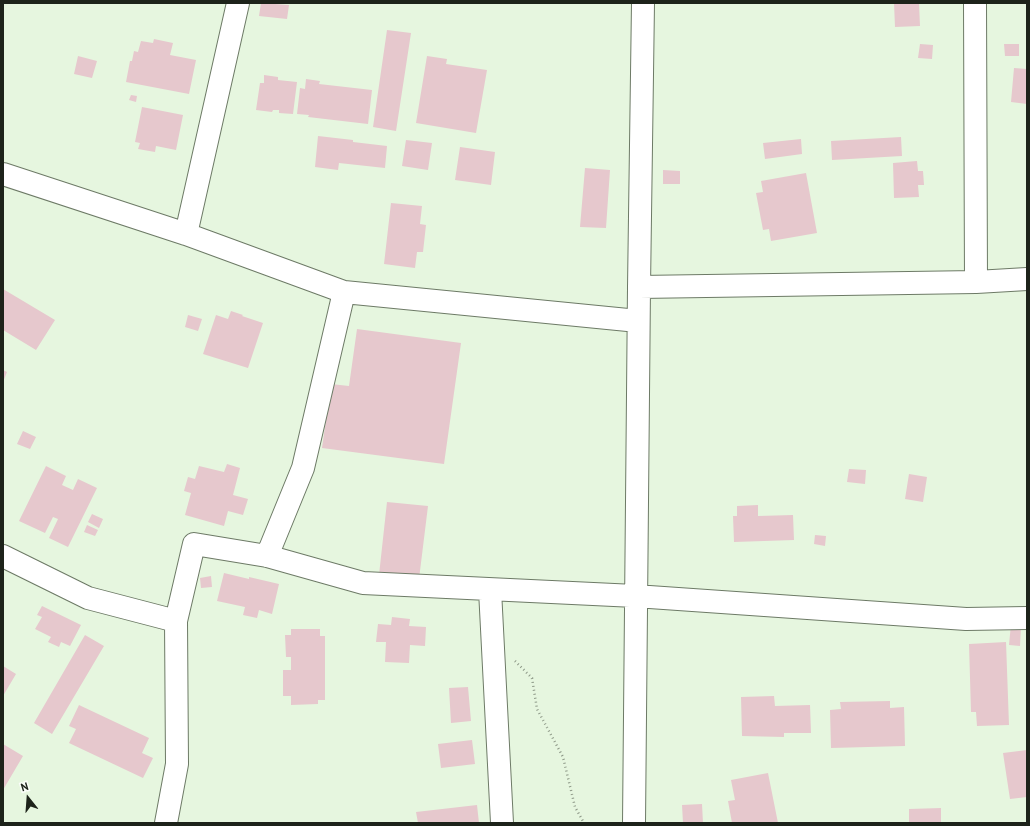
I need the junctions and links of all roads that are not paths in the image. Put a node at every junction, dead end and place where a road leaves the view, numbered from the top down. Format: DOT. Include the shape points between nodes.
graph roads {
  1 [pos="238,3"];
  2 [pos="643,3"];
  3 [pos="975,3"];
  4 [pos="3,174"];
  5 [pos="186,234"];
  6 [pos="1027,279"];
  7 [pos="976,282"];
  8 [pos="638,288"];
  9 [pos="344,292"];
  10 [pos="638,321"];
  11 [pos="3,556"];
  12 [pos="267,556"];
  13 [pos="490,590"];
  14 [pos="635,596"];
  15 [pos="1027,618"];
  16 [pos="176,621"];
  17 [pos="166,823"];
  18 [pos="502,823"];
  19 [pos="634,823"];
  1 -- 5 [label="street"];
  2 -- 8 [label="street"];
  3 -- 7 [label="street"];
  4 -- 5 [label="street"];
  5 -- 9 [label="street"];
  6 -- 7 [label="street"];
  7 -- 8 [label="street"];
  8 -- 10 [label="street"];
  9 -- 10 [label="street"];
  9 -- 12 [label="street" via="303,468"];
  10 -- 14 [label="street"];
  11 -- 16 [label="street" via="88,598"];
  12 -- 13 [label="street" via="363,583"];
  12 -- 16 [label="street" via="194,544"];
  13 -- 14 [label="street"];
  13 -- 18 [label="street"];
  14 -- 15 [label="street" via="966,619"];
  14 -- 19 [label="street"];
  16 -- 17 [label="street" via="177,764"];
}
